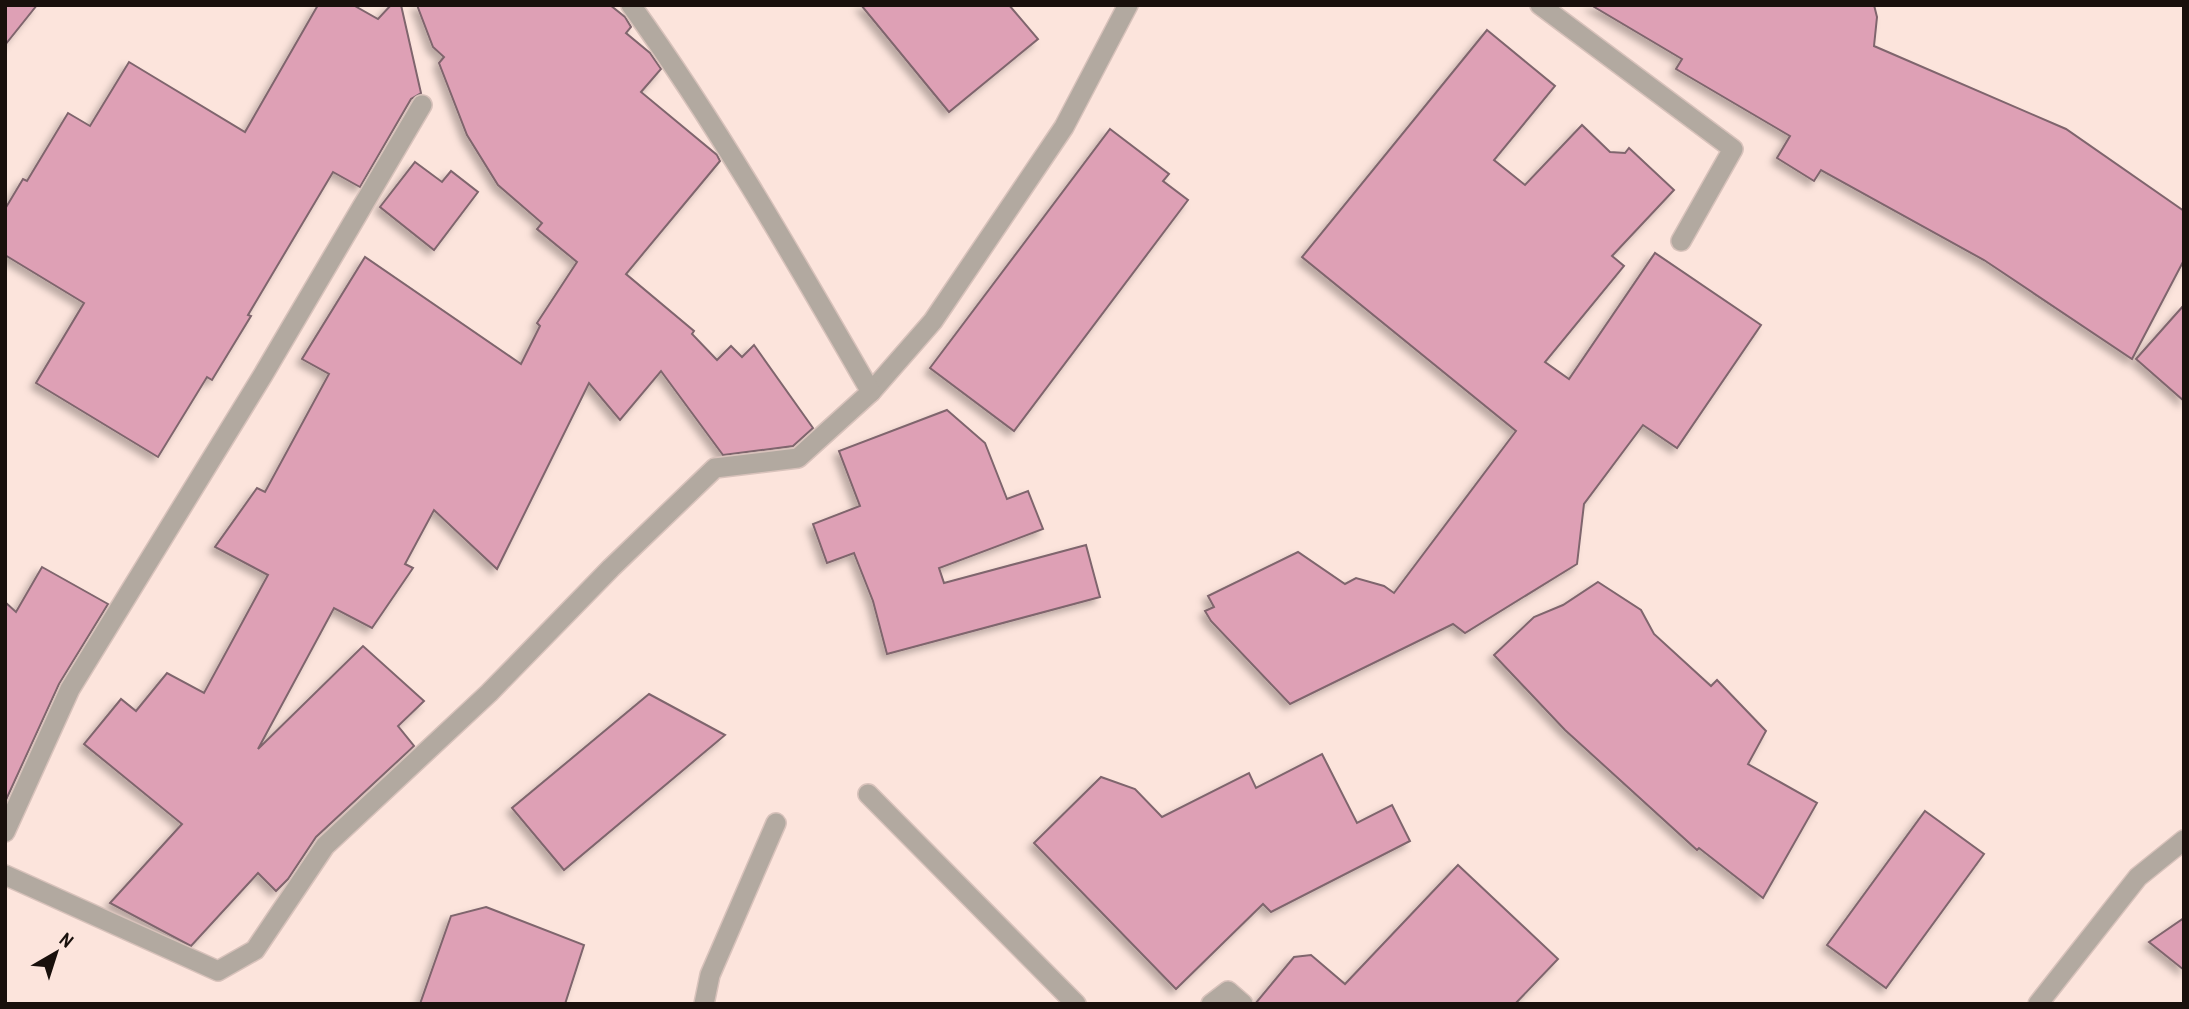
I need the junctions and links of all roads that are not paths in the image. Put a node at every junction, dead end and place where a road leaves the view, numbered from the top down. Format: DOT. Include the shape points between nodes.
graph roads {
  1 [pos="631,5"];
  2 [pos="1128,5"];
  3 [pos="1540,5"];
  4 [pos="422,105"];
  5 [pos="1681,241"];
  6 [pos="872,392"];
  7 [pos="868,794"];
  8 [pos="776,823"];
  9 [pos="5,832"];
  10 [pos="2184,840"];
  11 [pos="5,875"];
  12 [pos="704,1004"];
  13 [pos="1076,1004"];
  14 [pos="1211,1004"];
  15 [pos="1243,1004"];
  16 [pos="2038,1004"];
  1 -- 6 [label="street" via="668,56"];
  2 -- 6 [label="street" via="1064,127 933,321"];
  3 -- 5 [label="street" via="1733,149"];
  4 -- 9 [label="street" via="70,689"];
  6 -- 11 [label="street" via="798,458 715,468 489,693 325,846 254,950 218,971"];
  7 -- 13 [label="street"];
  8 -- 12 [label="street" via="710,975"];
  10 -- 16 [label="street" via="2138,877"];
  14 -- 15 [label="street" via="1228,991"];
}
